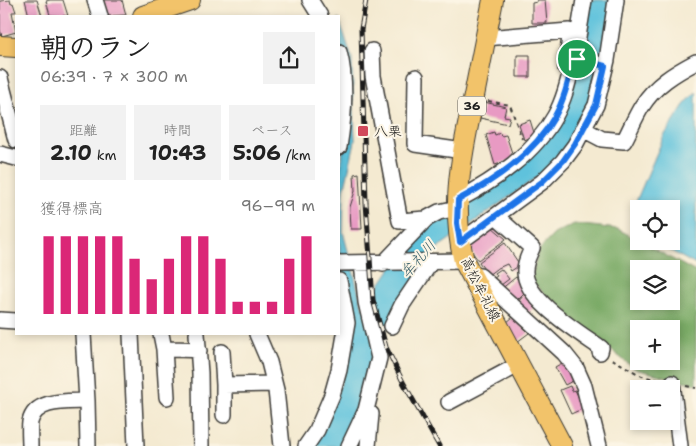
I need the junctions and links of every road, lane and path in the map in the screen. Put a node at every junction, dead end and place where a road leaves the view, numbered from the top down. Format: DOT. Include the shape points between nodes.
graph roads {
  1 [pos="96,0"];
  2 [pos="190,0"];
  3 [pos="310,0"];
  4 [pos="493,0"];
  5 [pos="584,0"];
  6 [pos="616,0"];
  7 [pos="100,15"];
  8 [pos="147,15"];
  9 [pos="319,15"];
  10 [pos="485,38"];
  11 [pos="0,46"];
  12 [pos="15,47"];
  13 [pos="372,51"];
  14 [pos="340,57"];
  15 [pos="576,59"];
  16 [pos="696,62"];
  17 [pos="603,65"];
  18 [pos="416,77"];
  19 [pos="0,78"];
  20 [pos="341,89"];
  21 [pos="473,98"];
  22 [pos="550,110"];
  23 [pos="583,129"];
  24 [pos="15,136"];
  25 [pos="522,139"];
  26 [pos="340,140"];
  27 [pos="463,150"];
  28 [pos="0,154"];
  29 [pos="15,158"];
  30 [pos="457,207"];
  31 [pos="496,216"];
  32 [pos="426,219"];
  33 [pos="464,253"];
  34 [pos="431,262"];
  35 [pos="340,263"];
  36 [pos="362,264"];
  37 [pos="383,264"];
  38 [pos="340,287"];
  39 [pos="0,320"];
  40 [pos="15,321"];
  41 [pos="392,326"];
  42 [pos="83,335"];
  43 [pos="131,335"];
  44 [pos="161,335"];
  45 [pos="197,335"];
  46 [pos="257,335"];
  47 [pos="164,349"];
  48 [pos="199,352"];
  49 [pos="222,352"];
  50 [pos="600,352"];
  51 [pos="520,364"];
  52 [pos="662,380"];
  53 [pos="274,384"];
  54 [pos="680,384"];
  55 [pos="224,385"];
  56 [pos="696,388"];
  57 [pos="167,397"];
  58 [pos="87,401"];
  59 [pos="450,402"];
  60 [pos="366,410"];
  61 [pos="224,415"];
  62 [pos="678,430"];
  63 [pos="30,446"];
  64 [pos="88,446"];
  65 [pos="136,446"];
  66 [pos="201,446"];
  67 [pos="282,446"];
  68 [pos="306,446"];
  69 [pos="349,446"];
  70 [pos="368,446"];
  71 [pos="562,446"];
  72 [pos="599,446"];
  73 [pos="680,446"];
  1 -- 7 [label="street"];
  2 -- 8 [label="main road"];
  3 -- 9 [label="street"];
  4 -- 10 [label="main road, 高松牟礼線 / 36"];
  5 -- 15 [label="street"];
  6 -- 17 [label="street"];
  10 -- 21 [label="main road, 高松牟礼線 / 36"];
  10 -- 22 [label="street" via="569,31 566,71"];
  11 -- 12 [label="main road"];
  13 -- 32 [label="street" via="373,76 400,221"];
  14 -- 20 [label="street" via="343,71"];
  15 -- 17 [label="street"];
  15 -- 30 [label="street" via="555,116 535,145"];
  16 -- 23 [label="street" via="657,87 642,106 624,141 602,139"];
  17 -- 23 [label="street" via="596,105"];
  18 -- 27 [label="street" via="415,144"];
  19 -- 24 [label="street"];
  20 -- 26 [label="street" via="343,121"];
  21 -- 25 [label="path" via="510,105"];
  21 -- 27 [label="main road, 高松牟礼線 / 36"];
  23 -- 31 [label="street" via="563,161 542,182"];
  27 -- 30 [label="main road, 高松牟礼線 / 36"];
  28 -- 29 [label="street"];
  30 -- 32 [label="street"];
  30 -- 33 [label="main road, 高松牟礼線 / 36"];
  31 -- 33 [label="street"];
  31 -- 50 [label="street" via="532,248 524,271 533,292 563,321 601,348"];
  32 -- 37 [label="street"];
  33 -- 34 [label="street"];
  33 -- 51 [label="main road, 高松牟礼線 / 36"];
  33 -- 72 [label="street" via="480,276 564,353 576,368 584,386"];
  34 -- 37 [label="street"];
  34 -- 41 [label="street"];
  35 -- 36 [label="street"];
  36 -- 37 [label="street"];
  36 -- 60 [label="street" via="366,302 379,358"];
  38 -- 68 [label="street" via="347,323 340,370 317,430"];
  39 -- 40 [label="street"];
  42 -- 58 [label="street"];
  43 -- 65 [label="street"];
  44 -- 47 [label="street"];
  45 -- 48 [label="street"];
  46 -- 53 [label="street"];
  47 -- 48 [label="street" via="196,349"];
  47 -- 57 [label="street"];
  48 -- 66 [label="street"];
  49 -- 55 [label="street"];
  50 -- 52 [label="path" via="642,376"];
  51 -- 59 [label="street"];
  51 -- 71 [label="main road, 高松牟礼線 / 36"];
  53 -- 55 [label="street"];
  53 -- 67 [label="street"];
  54 -- 56 [label="path"];
  55 -- 61 [label="street"];
  58 -- 63 [label="street" via="53,402 43,406 30,420"];
  58 -- 64 [label="street"];
  60 -- 69 [label="street"];
  60 -- 70 [label="street" via="371,414"];
  62 -- 73 [label="street"];
}
